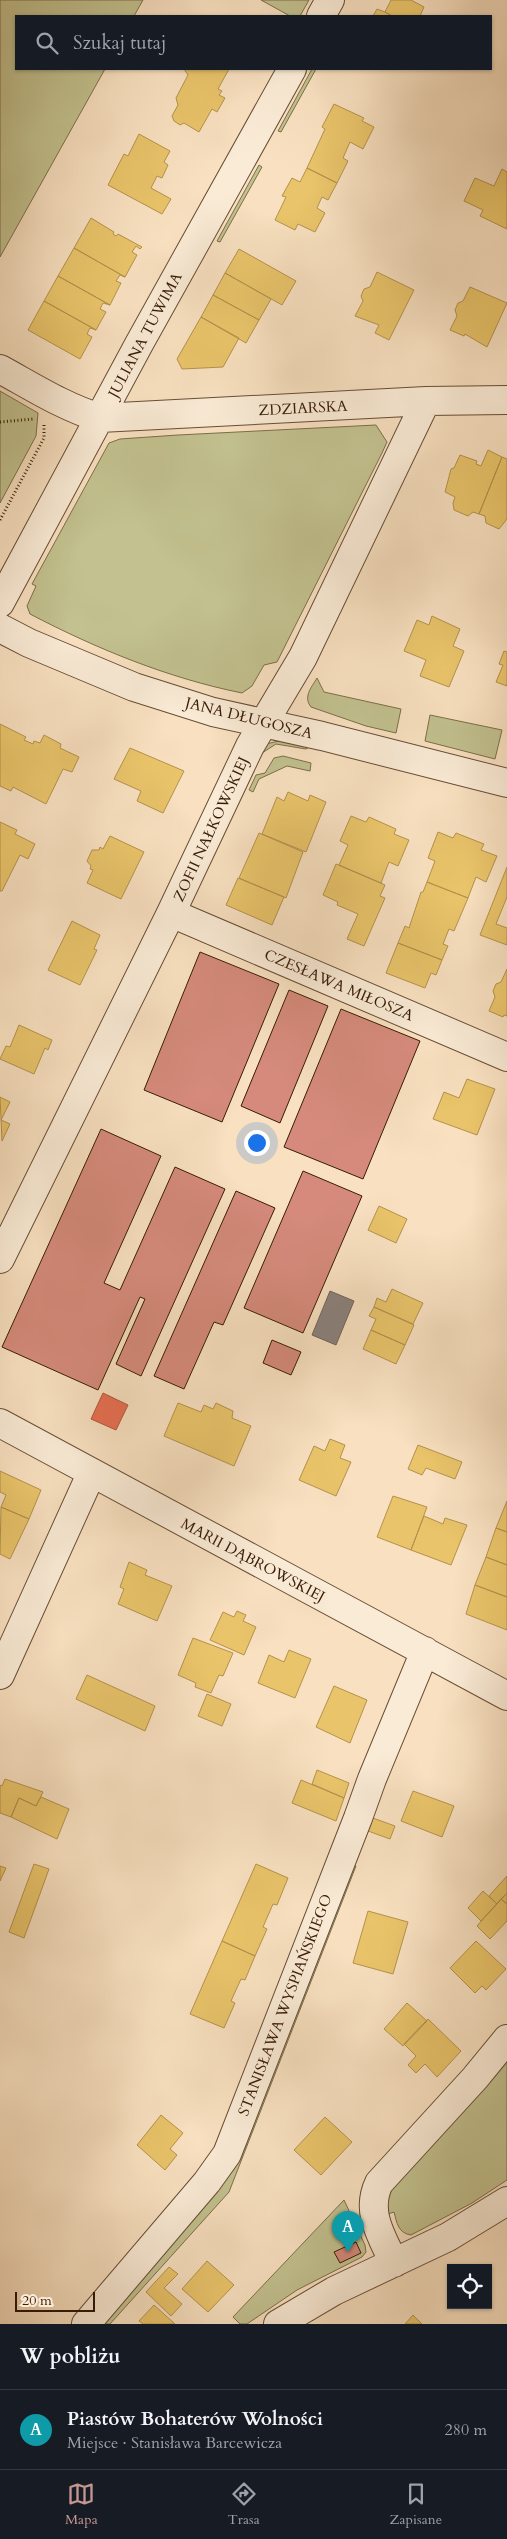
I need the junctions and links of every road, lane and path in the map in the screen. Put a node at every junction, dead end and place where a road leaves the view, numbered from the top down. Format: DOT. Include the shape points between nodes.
graph roads {
  1 [pos="330,0"];
  2 [pos="322,15"];
  3 [pos="291,70"];
  4 [pos="0,369"];
  5 [pos="507,400"];
  6 [pos="426,401"];
  7 [pos="100,418"];
  8 [pos="35,419"];
  9 [pos="44,420"];
  10 [pos="0,422"];
  11 [pos="0,520"];
  12 [pos="0,603"];
  13 [pos="0,628"];
  14 [pos="263,724"];
  15 [pos="507,783"];
  16 [pos="171,913"];
  17 [pos="507,1057"];
  18 [pos="0,1259"];
  19 [pos="0,1423"];
  20 [pos="91,1474"];
  21 [pos="425,1651"];
  22 [pos="0,1675"];
  23 [pos="507,1696"];
  24 [pos="507,2039"];
  25 [pos="507,2201"];
  26 [pos="394,2263"];
  27 [pos="86,2324"];
  28 [pos="278,2324"];
  1 -- 2 [label="street"];
  3 -- 7 [label="street, JULIANA TUWIMA"];
  4 -- 7 [label="street" via="78,411"];
  5 -- 6 [label="street, ZDZIARSKA"];
  6 -- 7 [label="street, ZDZIARSKA"];
  6 -- 14 [label="street, ZOFII NAŁKOWSKIEJ" via="304,657"];
  7 -- 12 [label="street, JULIANA TUWIMA"];
  8 -- 10 [label="path"];
  9 -- 11 [label="path" via="44,438"];
  13 -- 14 [label="street, JANA DŁUGOSZA" via="134,687"];
  14 -- 15 [label="street, JANA DŁUGOSZA"];
  14 -- 16 [label="street, ZOFII NAŁKOWSKIEJ"];
  16 -- 17 [label="street, CZESŁAWA MIŁOSZA"];
  16 -- 18 [label="street, ZOFII NAŁKOWSKIEJ"];
  19 -- 20 [label="street, MARII DĄBROWSKIEJ"];
  20 -- 21 [label="street, MARII DĄBROWSKIEJ"];
  20 -- 22 [label="street"];
  21 -- 23 [label="street, MARII DĄBROWSKIEJ"];
  21 -- 27 [label="street, STANISŁAWA WYSPIAŃSKIEGO" via="227,2154 208,2182"];
  24 -- 26 [label="street" via="379,2183 373,2196 374,2216"];
  25 -- 26 [label="street" via="448,2237"];
  26 -- 28 [label="street" via="334,2291"];
}
